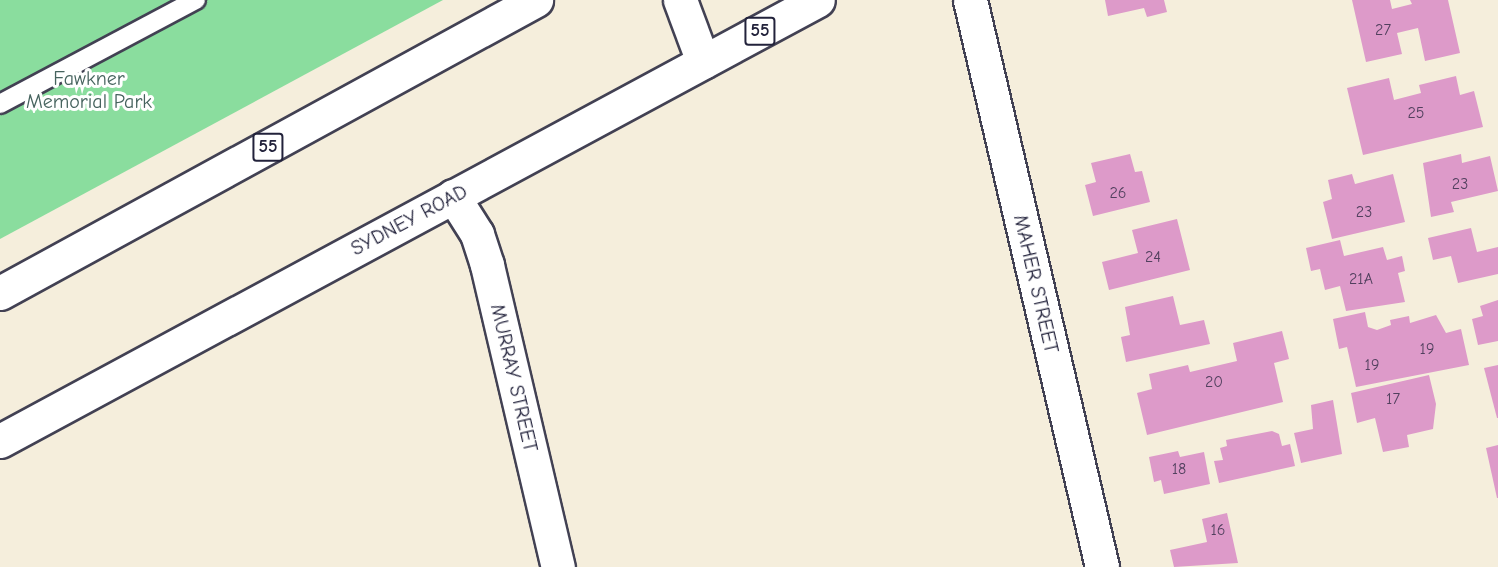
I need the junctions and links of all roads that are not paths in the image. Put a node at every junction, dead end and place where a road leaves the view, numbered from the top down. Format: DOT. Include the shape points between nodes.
graph roads {
  1 [pos="196,0"];
  2 [pos="536,0"];
  3 [pos="680,0"];
  4 [pos="818,0"];
  5 [pos="970,0"];
  6 [pos="703,62"];
  7 [pos="0,104"];
  8 [pos="453,196"];
  9 [pos="0,293"];
  10 [pos="0,441"];
  11 [pos="558,567"];
  12 [pos="1102,567"];
  1 -- 7 [label="lane"];
  2 -- 9 [label="main road, 55"];
  3 -- 6 [label="main road"];
  4 -- 6 [label="main road, SYDNEY ROAD / 55"];
  5 -- 12 [label="main road, MAHER STREET"];
  6 -- 8 [label="main road, SYDNEY ROAD / 55"];
  8 -- 10 [label="main road, SYDNEY ROAD / 55"];
  8 -- 11 [label="main road, MURRAY STREET" via="477,234 487,265"];
}
